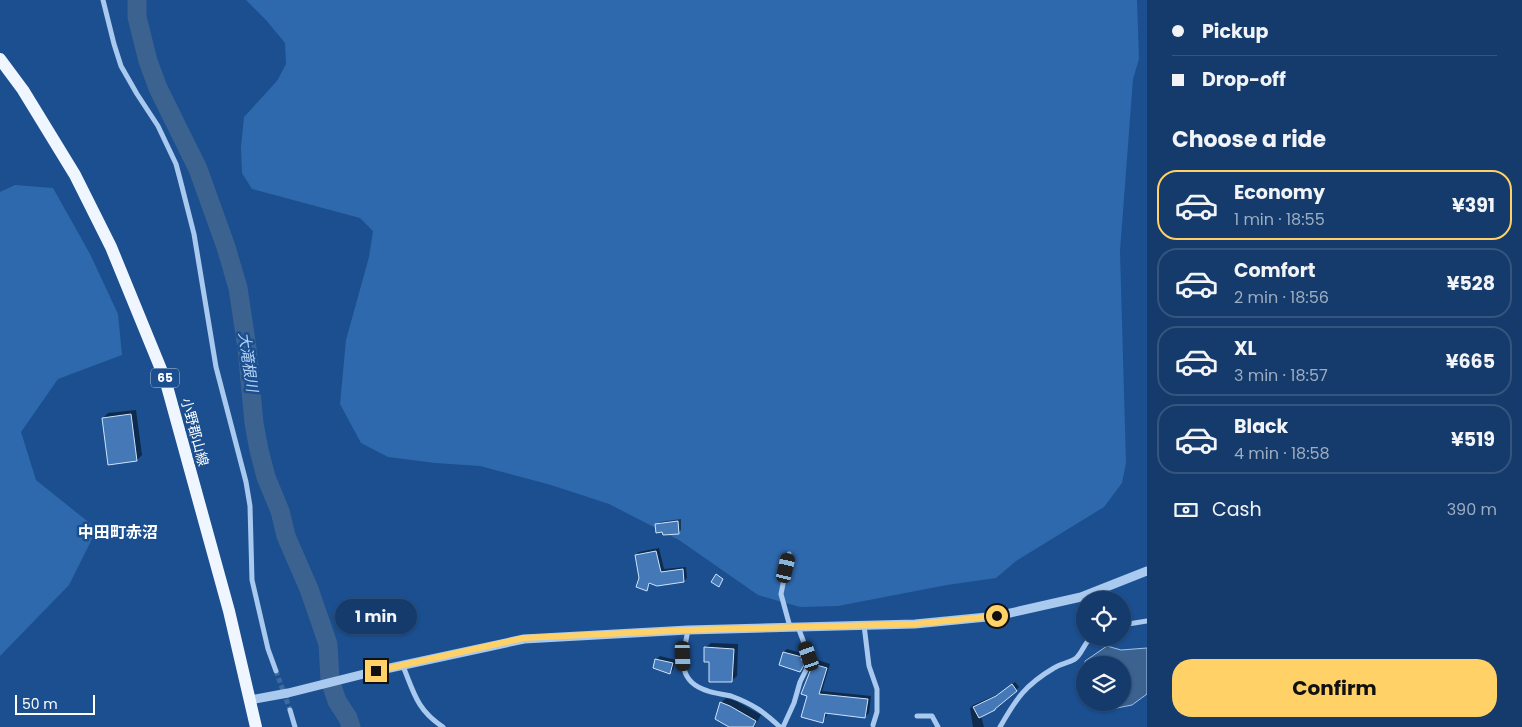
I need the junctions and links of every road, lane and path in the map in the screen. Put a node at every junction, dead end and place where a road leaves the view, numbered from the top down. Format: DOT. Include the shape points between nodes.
graph roads {
  1 [pos="102,0"];
  2 [pos="0,59"];
  3 [pos="789,554"];
  4 [pos="1147,570"];
  5 [pos="1147,621"];
  6 [pos="1131,624"];
  7 [pos="864,625"];
  8 [pos="794,627"];
  9 [pos="688,630"];
  10 [pos="1085,646"];
  11 [pos="404,666"];
  12 [pos="276,671"];
  13 [pos="250,700"];
  14 [pos="290,710"];
  15 [pos="917,716"];
  16 [pos="873,725"];
  17 [pos="256,727"];
  18 [pos="295,727"];
  19 [pos="443,727"];
  20 [pos="782,727"];
  21 [pos="938,727"];
  22 [pos="1000,727"];
  1 -- 12 [label="street" via="121,66 161,132 180,179 194,234 216,367 246,482 250,506 252,580"];
  2 -- 13 [label="main road, 小野郡山線 / 65" via="75,175 111,247 158,361 226,602"];
  3 -- 8 [label="street" via="781,594"];
  4 -- 7 [label="street" via="1081,597 997,616"];
  5 -- 6 [label="street"];
  7 -- 8 [label="street"];
  7 -- 16 [label="street" via="869,666 877,689 877,712"];
  8 -- 9 [label="street"];
  8 -- 20 [label="street" via="809,656 808,666"];
  9 -- 11 [label="street" via="524,638"];
  9 -- 20 [label="street" via="683,670 692,684 760,708"];
  10 -- 22 [label="street" via="1077,657 1033,682 1016,698"];
  11 -- 13 [label="street"];
  11 -- 19 [label="street" via="422,710"];
  13 -- 17 [label="main road, 小野郡山線 / 65"];
  14 -- 18 [label="street"];
  15 -- 21 [label="street" via="932,716"];
}
